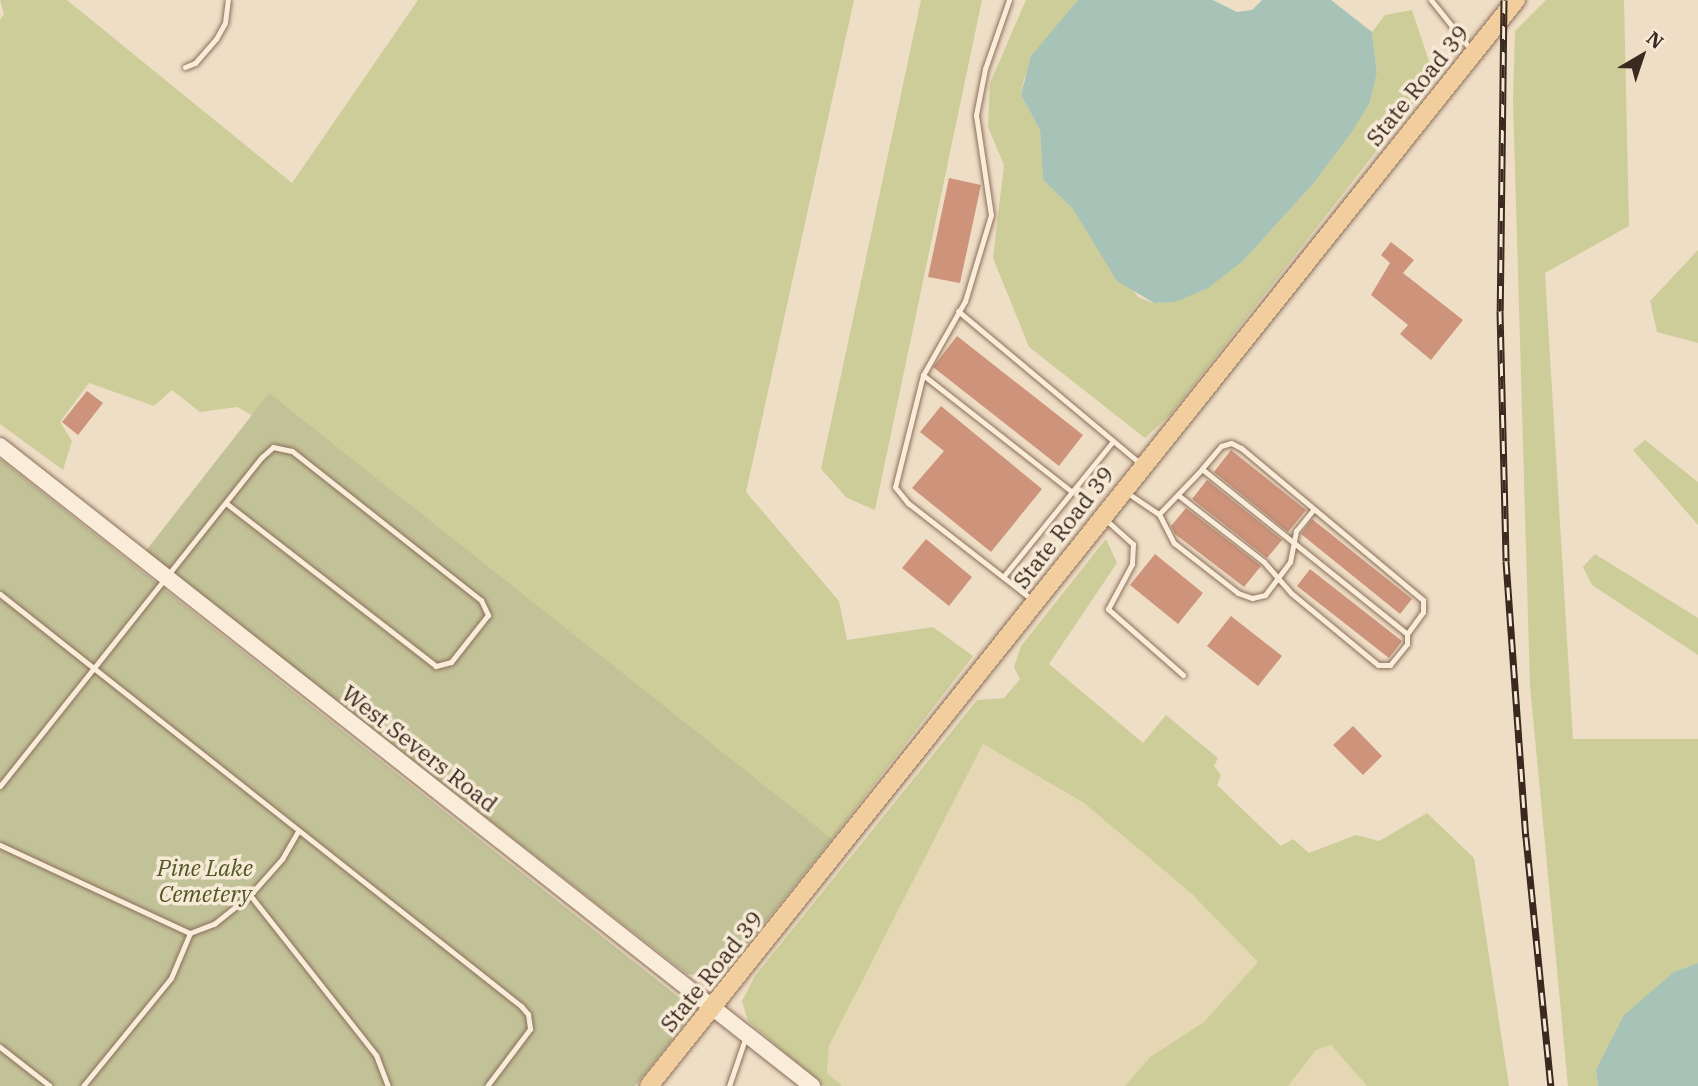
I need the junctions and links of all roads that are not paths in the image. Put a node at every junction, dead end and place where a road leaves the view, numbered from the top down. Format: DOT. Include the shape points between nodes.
graph roads {
  1 [pos="228,0"];
  2 [pos="1009,0"];
  3 [pos="1431,0"];
  4 [pos="1516,0"];
  5 [pos="1474,53"];
  6 [pos="185,67"];
  7 [pos="958,311"];
  8 [pos="923,375"];
  9 [pos="1113,441"];
  10 [pos="0,446"];
  11 [pos="1143,466"];
  12 [pos="1202,469"];
  13 [pos="1124,491"];
  14 [pos="1072,492"];
  15 [pos="1178,495"];
  16 [pos="226,503"];
  17 [pos="1314,509"];
  18 [pos="1159,513"];
  19 [pos="1102,517"];
  20 [pos="1292,542"];
  21 [pos="1279,576"];
  22 [pos="1003,577"];
  23 [pos="167,578"];
  24 [pos="0,594"];
  25 [pos="1035,602"];
  26 [pos="1407,634"];
  27 [pos="95,669"];
  28 [pos="1184,675"];
  29 [pos="0,786"];
  30 [pos="298,831"];
  31 [pos="0,845"];
  32 [pos="250,895"];
  33 [pos="190,933"];
  34 [pos="713,1007"];
  35 [pos="746,1034"];
  36 [pos="0,1047"];
  37 [pos="50,1086"];
  38 [pos="83,1086"];
  39 [pos="388,1086"];
  40 [pos="487,1086"];
  41 [pos="649,1086"];
  42 [pos="729,1086"];
  43 [pos="812,1086"];
  1 -- 6 [label="lane" via="225,23 216,39 195,63"];
  2 -- 7 [label="lane" via="985,69 976,115 991,215"];
  3 -- 5 [label="lane"];
  4 -- 5 [label="main road, State Road 39"];
  5 -- 11 [label="main road, State Road 39"];
  7 -- 8 [label="lane"];
  7 -- 9 [label="lane"];
  8 -- 14 [label="lane"];
  8 -- 22 [label="lane" via="895,488"];
  9 -- 11 [label="lane"];
  9 -- 14 [label="lane"];
  10 -- 23 [label="street, West Severs Road"];
  11 -- 13 [label="main road, State Road 39"];
  12 -- 15 [label="lane"];
  12 -- 17 [label="lane" via="1222,446 1231,443"];
  12 -- 20 [label="lane"];
  13 -- 18 [label="lane"];
  13 -- 19 [label="main road, State Road 39"];
  14 -- 22 [label="lane"];
  15 -- 18 [label="lane"];
  15 -- 21 [label="lane"];
  16 -- 16 [label="lane" via="262,457 273,447 284,446 481,600 488,615 452,662 436,666"];
  16 -- 23 [label="lane"];
  17 -- 20 [label="lane"];
  17 -- 26 [label="lane" via="1423,600 1423,612"];
  18 -- 21 [label="lane" via="1174,543 1238,593 1252,598 1265,595"];
  19 -- 25 [label="main road, State Road 39"];
  19 -- 28 [label="lane" via="1133,544 1132,564 1108,609"];
  20 -- 21 [label="lane" via="1290,562"];
  20 -- 26 [label="lane"];
  21 -- 26 [label="lane" via="1291,593 1378,665 1390,665 1407,644"];
  22 -- 25 [label="lane"];
  23 -- 27 [label="lane"];
  23 -- 34 [label="street, West Severs Road"];
  24 -- 27 [label="lane"];
  25 -- 34 [label="main road, State Road 39"];
  27 -- 29 [label="lane"];
  27 -- 30 [label="lane"];
  30 -- 32 [label="lane" via="282,859"];
  30 -- 40 [label="lane" via="528,1014 531,1022 526,1037"];
  31 -- 33 [label="lane"];
  32 -- 33 [label="lane" via="214,924"];
  32 -- 39 [label="lane" via="376,1055"];
  33 -- 38 [label="lane" via="171,978"];
  34 -- 35 [label="street, West Severs Road"];
  34 -- 41 [label="main road, State Road 39"];
  35 -- 42 [label="lane"];
  35 -- 43 [label="street, West Severs Road"];
  36 -- 37 [label="lane"];
}
